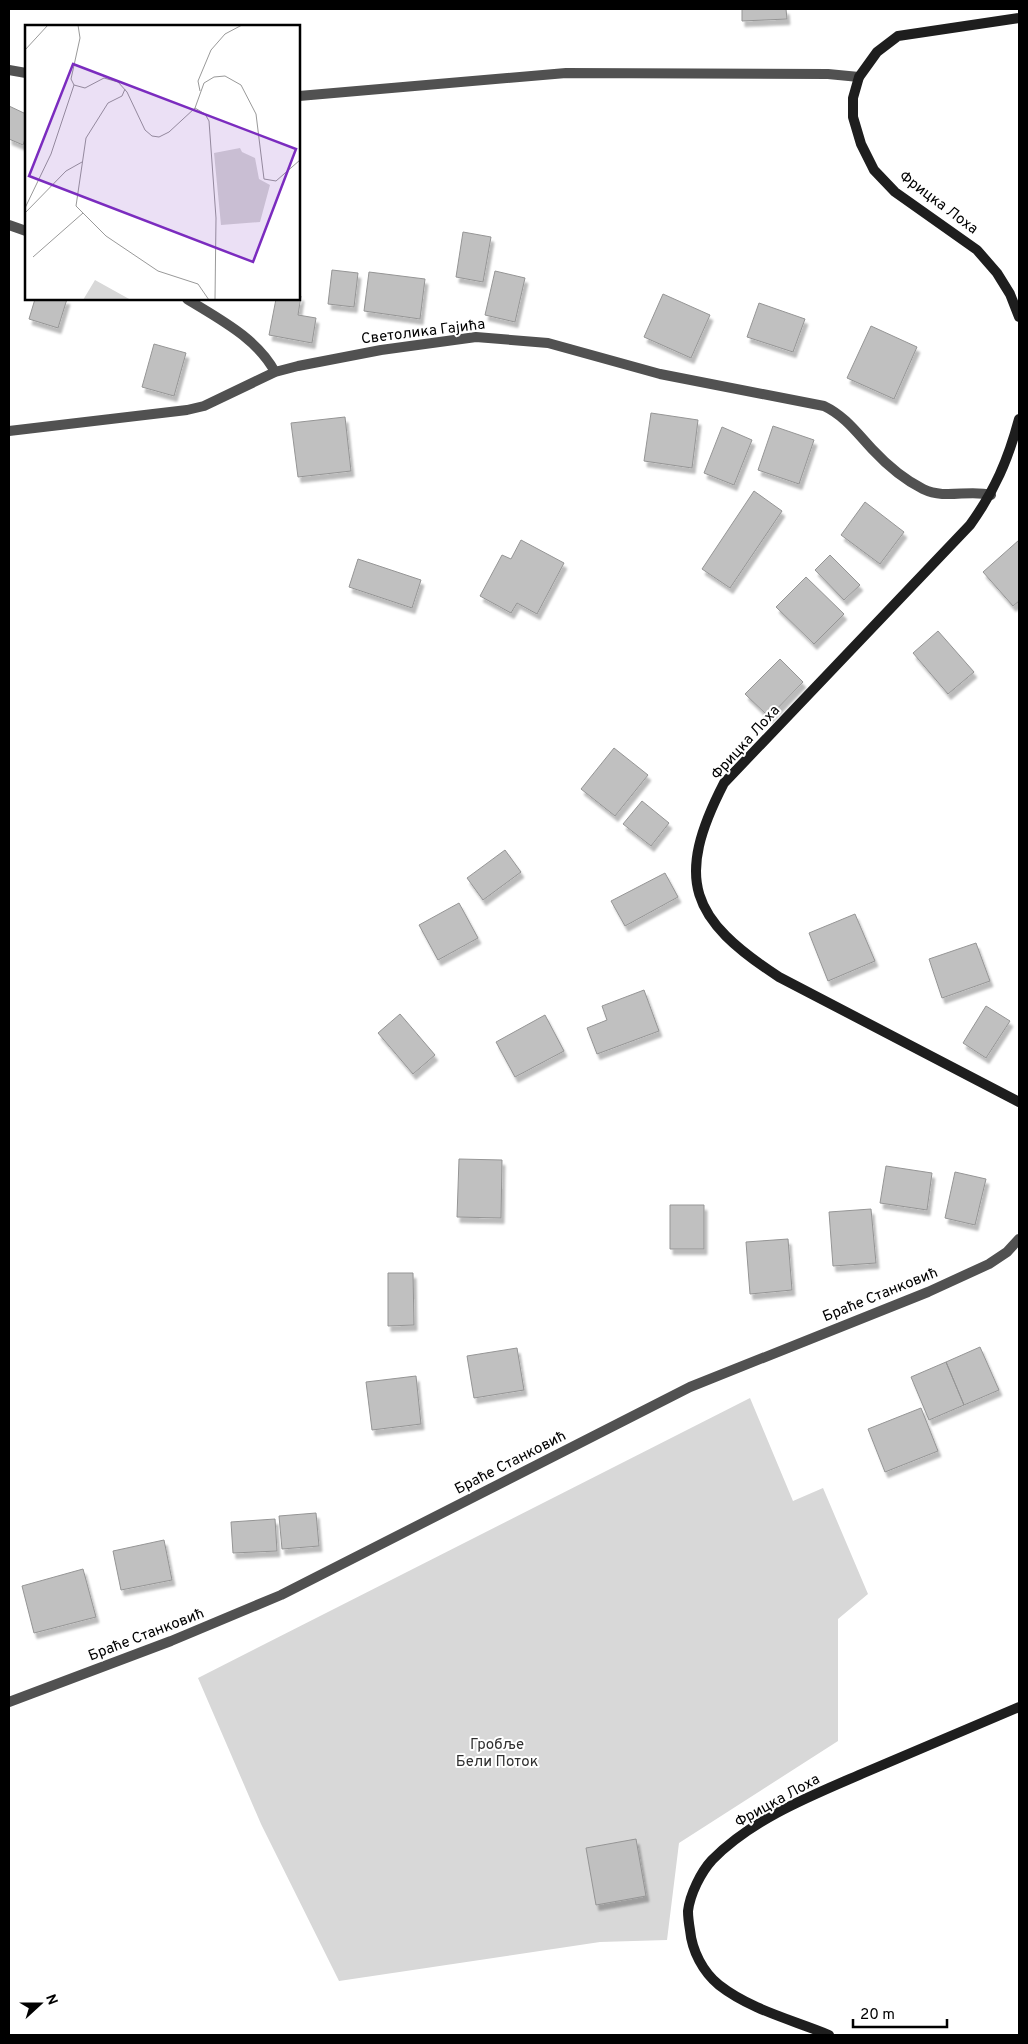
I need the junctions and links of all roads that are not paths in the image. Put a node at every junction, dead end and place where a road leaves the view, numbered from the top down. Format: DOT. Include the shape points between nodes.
graph roads {
  1 [pos="1019,18"];
  2 [pos="9,70"];
  3 [pos="25,73"];
  4 [pos="859,77"];
  5 [pos="300,96"];
  6 [pos="9,225"];
  7 [pos="25,231"];
  8 [pos="188,300"];
  9 [pos="1019,317"];
  10 [pos="275,372"];
  11 [pos="1019,420"];
  12 [pos="9,431"];
  13 [pos="991,495"];
  14 [pos="1019,1102"];
  15 [pos="1019,1239"];
  16 [pos="9,1702"];
  17 [pos="1019,1707"];
  18 [pos="829,2035"];
  1 -- 4 [label="street, Фрицка Лоха" via="898,36 877,52"];
  2 -- 3 [label="street"];
  4 -- 5 [label="street" via="828,74 566,73"];
  4 -- 9 [label="street, Фрицка Лоха" via="853,98 853,117 861,144 874,170 895,192 977,250 1001,280"];
  6 -- 7 [label="street"];
  8 -- 10 [label="street" via="250,341 267,357"];
  10 -- 12 [label="street, Светолика Гајића" via="204,406 187,410"];
  10 -- 13 [label="street, Светолика Гајића" via="381,350 476,337 539,341 660,374 824,406 843,417 880,458 924,489 943,495"];
  11 -- 13 [label="street, Фрицка Лоха" via="1009,455"];
  13 -- 14 [label="street, Фрицка Лоха" via="947,552 724,783 709,813 700,845 696,886 707,914 721,932 756,962"];
  15 -- 16 [label="street, Браће Станковић" via="989,1264 928,1292 690,1387 280,1595 172,1641"];
  17 -- 18 [label="street, Фрицка Лоха" via="813,1795 761,1822 711,1861 698,1880 688,1911 691,1941 700,1964 732,1994"];
}
